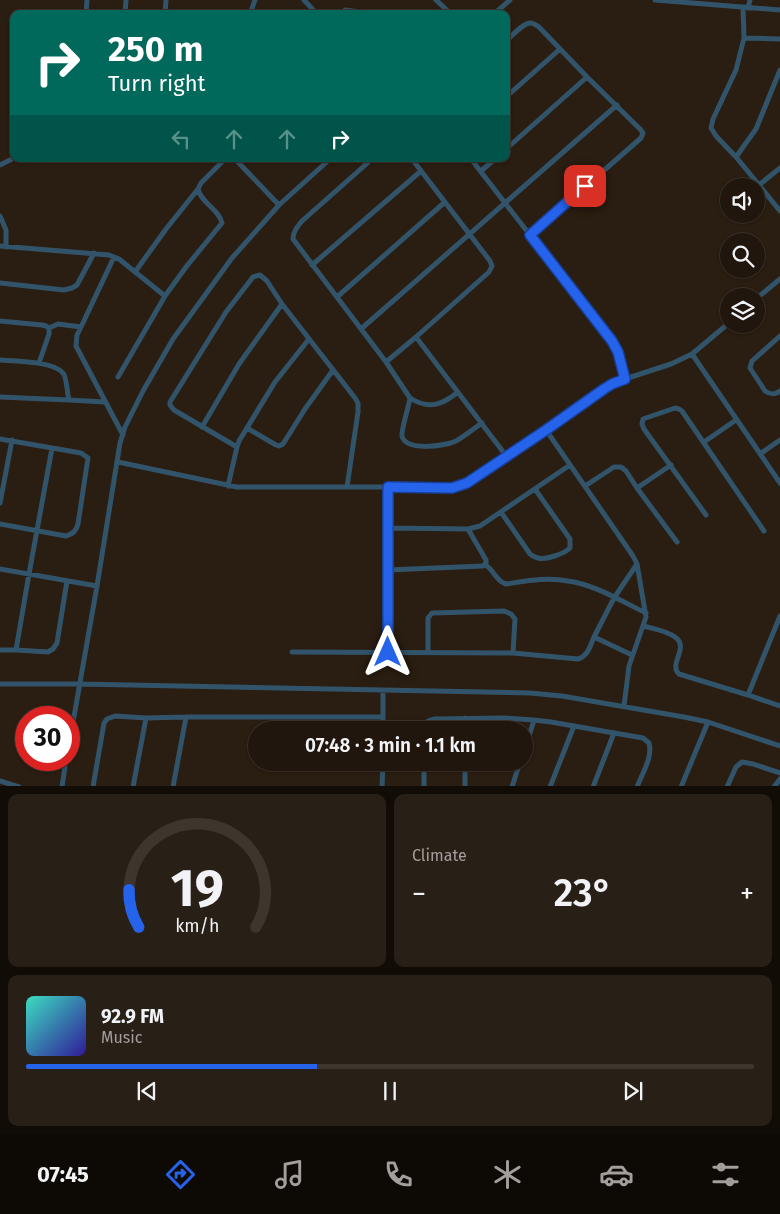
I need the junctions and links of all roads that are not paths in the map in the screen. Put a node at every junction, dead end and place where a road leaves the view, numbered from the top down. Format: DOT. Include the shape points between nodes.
graph roads {
  1 [pos="304,0"];
  2 [pos="437,0"];
  3 [pos="510,0"];
  4 [pos="655,0"];
  5 [pos="750,0"];
  6 [pos="746,7"];
  7 [pos="313,10"];
  8 [pos="448,10"];
  9 [pos="499,10"];
  10 [pos="780,10"];
  11 [pos="510,38"];
  12 [pos="744,38"];
  13 [pos="780,39"];
  14 [pos="560,49"];
  15 [pos="780,70"];
  16 [pos="587,77"];
  17 [pos="510,93"];
  18 [pos="616,105"];
  19 [pos="510,145"];
  20 [pos="736,157"];
  21 [pos="222,162"];
  22 [pos="238,162"];
  23 [pos="327,162"];
  24 [pos="369,162"];
  25 [pos="414,162"];
  26 [pos="474,162"];
  27 [pos="492,162"];
  28 [pos="780,168"];
  29 [pos="421,171"];
  30 [pos="481,171"];
  31 [pos="753,178"];
  32 [pos="765,180"];
  33 [pos="198,189"];
  34 [pos="765,192"];
  35 [pos="445,202"];
  36 [pos="504,203"];
  37 [pos="279,205"];
  38 [pos="780,211"];
  39 [pos="0,216"];
  40 [pos="469,235"];
  41 [pos="530,235"];
  42 [pos="3,246"];
  43 [pos="94,253"];
  44 [pos="114,257"];
  45 [pos="312,265"];
  46 [pos="135,272"];
  47 [pos="780,279"];
  48 [pos="0,283"];
  49 [pos="765,292"];
  50 [pos="165,296"];
  51 [pos="337,297"];
  52 [pos="282,304"];
  53 [pos="0,321"];
  54 [pos="80,327"];
  55 [pos="49,328"];
  56 [pos="361,329"];
  57 [pos="720,330"];
  58 [pos="780,336"];
  59 [pos="416,337"];
  60 [pos="308,339"];
  61 [pos="692,354"];
  62 [pos="0,360"];
  63 [pos="386,362"];
  64 [pos="39,363"];
  65 [pos="333,370"];
  66 [pos="118,377"];
  67 [pos="625,379"];
  68 [pos="780,391"];
  69 [pos="458,392"];
  70 [pos="0,397"];
  71 [pos="410,398"];
  72 [pos="69,400"];
  73 [pos="105,402"];
  74 [pos="736,420"];
  75 [pos="482,423"];
  76 [pos="202,426"];
  77 [pos="247,428"];
  78 [pos="546,430"];
  79 [pos="123,435"];
  80 [pos="0,439"];
  81 [pos="12,440"];
  82 [pos="780,440"];
  83 [pos="704,442"];
  84 [pos="237,447"];
  85 [pos="52,448"];
  86 [pos="760,454"];
  87 [pos="507,457"];
  88 [pos="118,462"];
  89 [pos="570,465"];
  90 [pos="671,465"];
  91 [pos="780,483"];
  92 [pos="228,486"];
  93 [pos="585,486"];
  94 [pos="347,487"];
  95 [pos="388,487"];
  96 [pos="637,488"];
  97 [pos="535,489"];
  98 [pos="0,503"];
  99 [pos="501,512"];
  100 [pos="706,515"];
  101 [pos="0,524"];
  102 [pos="389,528"];
  103 [pos="468,529"];
  104 [pos="37,531"];
  105 [pos="764,531"];
  106 [pos="677,542"];
  107 [pos="485,564"];
  108 [pos="637,564"];
  109 [pos="0,569"];
  110 [pos="388,570"];
  111 [pos="28,574"];
  112 [pos="68,581"];
  113 [pos="97,586"];
  114 [pos="614,598"];
  115 [pos="646,614"];
  116 [pos="780,616"];
  117 [pos="644,626"];
  118 [pos="594,638"];
  119 [pos="0,650"];
  120 [pos="16,650"];
  121 [pos="292,652"];
  122 [pos="388,652"];
  123 [pos="428,652"];
  124 [pos="512,653"];
  125 [pos="632,655"];
  126 [pos="0,684"];
  127 [pos="79,684"];
  128 [pos="383,691"];
  129 [pos="748,695"];
  130 [pos="75,706"];
  131 [pos="624,706"];
  132 [pos="780,706"];
  133 [pos="186,717"];
  134 [pos="383,717"];
  135 [pos="146,718"];
  136 [pos="465,718"];
  137 [pos="534,720"];
  138 [pos="383,721"];
  139 [pos="429,721"];
  140 [pos="708,722"];
  141 [pos="533,723"];
  142 [pos="574,726"];
  143 [pos="614,733"];
  144 [pos="780,746"];
  145 [pos="64,771"];
  146 [pos="382,771"];
  147 [pos="424,771"];
  148 [pos="465,771"];
  149 [pos="517,771"];
  150 [pos="780,773"];
  151 [pos="780,779"];
  152 [pos="0,781"];
  153 [pos="19,786"];
  154 [pos="62,786"];
  155 [pos="93,786"];
  156 [pos="133,786"];
  157 [pos="173,786"];
  158 [pos="382,786"];
  159 [pos="424,786"];
  160 [pos="465,786"];
  161 [pos="512,786"];
  162 [pos="550,786"];
  163 [pos="593,786"];
  164 [pos="637,786"];
  165 [pos="681,786"];
  166 [pos="728,786"];
  167 [pos="774,786"];
  1 -- 7 [label="street"];
  2 -- 8 [label="street"];
  3 -- 9 [label="street"];
  4 -- 6 [label="street"];
  5 -- 6 [label="street"];
  6 -- 10 [label="street"];
  6 -- 12 [label="street"];
  11 -- 14 [label="street" via="525,25 533,23"];
  12 -- 13 [label="street"];
  12 -- 20 [label="street" via="736,70 711,124 716,136"];
  14 -- 16 [label="street"];
  14 -- 17 [label="street"];
  15 -- 20 [label="street" via="756,129"];
  16 -- 18 [label="street"];
  16 -- 19 [label="street"];
  18 -- 36 [label="street"];
  18 -- 41 [label="street" via="642,131 642,136"];
  20 -- 31 [label="street"];
  21 -- 33 [label="street"];
  22 -- 37 [label="street"];
  23 -- 37 [label="street"];
  24 -- 45 [label="street" via="296,228 293,239"];
  25 -- 29 [label="street"];
  26 -- 30 [label="street"];
  27 -- 30 [label="street"];
  28 -- 32 [label="street"];
  29 -- 35 [label="street"];
  29 -- 45 [label="street"];
  30 -- 36 [label="street"];
  33 -- 46 [label="street"];
  33 -- 50 [label="street" via="222,223"];
  34 -- 38 [label="street"];
  35 -- 40 [label="street"];
  35 -- 51 [label="street"];
  36 -- 40 [label="street"];
  36 -- 41 [label="street"];
  37 -- 79 [label="street" via="232,258 173,339"];
  39 -- 42 [label="street" via="6,230"];
  40 -- 56 [label="street"];
  40 -- 59 [label="street" via="491,262 491,270"];
  41 -- 67 [label="street" via="612,341"];
  42 -- 43 [label="street"];
  43 -- 44 [label="street"];
  43 -- 48 [label="street" via="77,285 72,288 64,290"];
  44 -- 46 [label="street"];
  44 -- 54 [label="street"];
  45 -- 51 [label="street"];
  46 -- 50 [label="street"];
  47 -- 49 [label="street"];
  50 -- 66 [label="street"];
  51 -- 56 [label="street"];
  52 -- 60 [label="street"];
  52 -- 76 [label="street" via="239,364"];
  52 -- 76 [label="street" via="268,281 260,275 250,280 226,312 170,402 174,410"];
  53 -- 55 [label="street"];
  54 -- 55 [label="street" via="58,324"];
  54 -- 73 [label="street" via="76,346"];
  55 -- 64 [label="street"];
  56 -- 63 [label="street"];
  57 -- 61 [label="street"];
  58 -- 68 [label="street" via="752,361 750,368 765,391 773,394"];
  59 -- 63 [label="street"];
  59 -- 69 [label="street"];
  60 -- 65 [label="street"];
  60 -- 77 [label="street" via="275,382"];
  61 -- 67 [label="street"];
  61 -- 74 [label="street"];
  62 -- 64 [label="street"];
  63 -- 71 [label="street"];
  64 -- 72 [label="street" via="61,370"];
  65 -- 77 [label="street" via="283,444 276,445"];
  65 -- 94 [label="street" via="355,398 358,407"];
  67 -- 78 [label="street" via="607,387"];
  69 -- 71 [label="street" via="432,405"];
  69 -- 75 [label="street"];
  70 -- 72 [label="street"];
  71 -- 75 [label="street" via="402,437 413,446 451,443"];
  72 -- 73 [label="street"];
  73 -- 79 [label="street"];
  74 -- 83 [label="street"];
  74 -- 86 [label="street"];
  75 -- 87 [label="street"];
  76 -- 84 [label="street"];
  77 -- 84 [label="street"];
  78 -- 87 [label="street"];
  78 -- 89 [label="street"];
  79 -- 88 [label="street"];
  80 -- 81 [label="street"];
  81 -- 85 [label="street"];
  81 -- 98 [label="street"];
  82 -- 86 [label="street"];
  83 -- 90 [label="street" via="677,408 643,419 644,429"];
  83 -- 105 [label="street"];
  84 -- 92 [label="street"];
  85 -- 104 [label="street"];
  85 -- 104 [label="street" via="82,453 88,458 78,524 73,533 66,536"];
  86 -- 91 [label="street"];
  87 -- 95 [label="street" via="467,483 452,488"];
  88 -- 92 [label="street"];
  88 -- 113 [label="street"];
  89 -- 93 [label="street"];
  89 -- 97 [label="street"];
  90 -- 96 [label="street"];
  90 -- 100 [label="street"];
  92 -- 94 [label="street"];
  93 -- 96 [label="street" via="616,466 626,471"];
  93 -- 108 [label="street"];
  94 -- 95 [label="street"];
  95 -- 102 [label="street"];
  96 -- 106 [label="street"];
  97 -- 99 [label="street"];
  97 -- 99 [label="street" via="570,539 570,548 565,552 545,558 530,554"];
  99 -- 103 [label="street" via="480,526"];
  101 -- 104 [label="street"];
  102 -- 103 [label="street"];
  102 -- 110 [label="street"];
  103 -- 107 [label="street" via="486,560"];
  104 -- 111 [label="street"];
  107 -- 110 [label="street" via="478,567"];
  107 -- 114 [label="street" via="503,584 568,580"];
  108 -- 114 [label="street"];
  108 -- 115 [label="street"];
  109 -- 111 [label="street"];
  110 -- 122 [label="street"];
  111 -- 112 [label="street"];
  111 -- 120 [label="street"];
  112 -- 113 [label="street"];
  112 -- 120 [label="street" via="53,649 48,652"];
  113 -- 127 [label="street"];
  114 -- 115 [label="street"];
  114 -- 118 [label="street"];
  115 -- 117 [label="street"];
  116 -- 129 [label="street"];
  117 -- 125 [label="street"];
  117 -- 129 [label="street" via="679,640 677,673"];
  118 -- 124 [label="street" via="586,654 578,658"];
  118 -- 125 [label="street"];
  119 -- 120 [label="street"];
  121 -- 122 [label="street"];
  122 -- 123 [label="street"];
  123 -- 124 [label="street"];
  123 -- 124 [label="street" via="428,621 432,613 504,611 515,619"];
  125 -- 131 [label="street"];
  126 -- 127 [label="street"];
  127 -- 128 [label="street"];
  127 -- 130 [label="street"];
  128 -- 131 [label="street" via="514,692"];
  128 -- 134 [label="street"];
  129 -- 132 [label="street"];
  131 -- 140 [label="street"];
  133 -- 134 [label="street"];
  133 -- 135 [label="street"];
  133 -- 157 [label="street"];
  134 -- 138 [label="street"];
  135 -- 155 [label="street" via="115,716 107,719"];
  135 -- 156 [label="street"];
  136 -- 137 [label="street"];
  136 -- 139 [label="street"];
  137 -- 141 [label="street"];
  137 -- 142 [label="street"];
  140 -- 144 [label="street"];
  140 -- 165 [label="street"];
  142 -- 143 [label="street"];
  142 -- 162 [label="street"];
  143 -- 163 [label="street"];
  143 -- 164 [label="street" via="642,738 649,743 649,754"];
  145 -- 154 [label="street"];
  146 -- 158 [label="street"];
  147 -- 159 [label="street"];
  148 -- 160 [label="street"];
  149 -- 161 [label="street"];
  150 -- 166 [label="street" via="742,762 736,767"];
  151 -- 167 [label="street"];
  152 -- 153 [label="street"];
}
